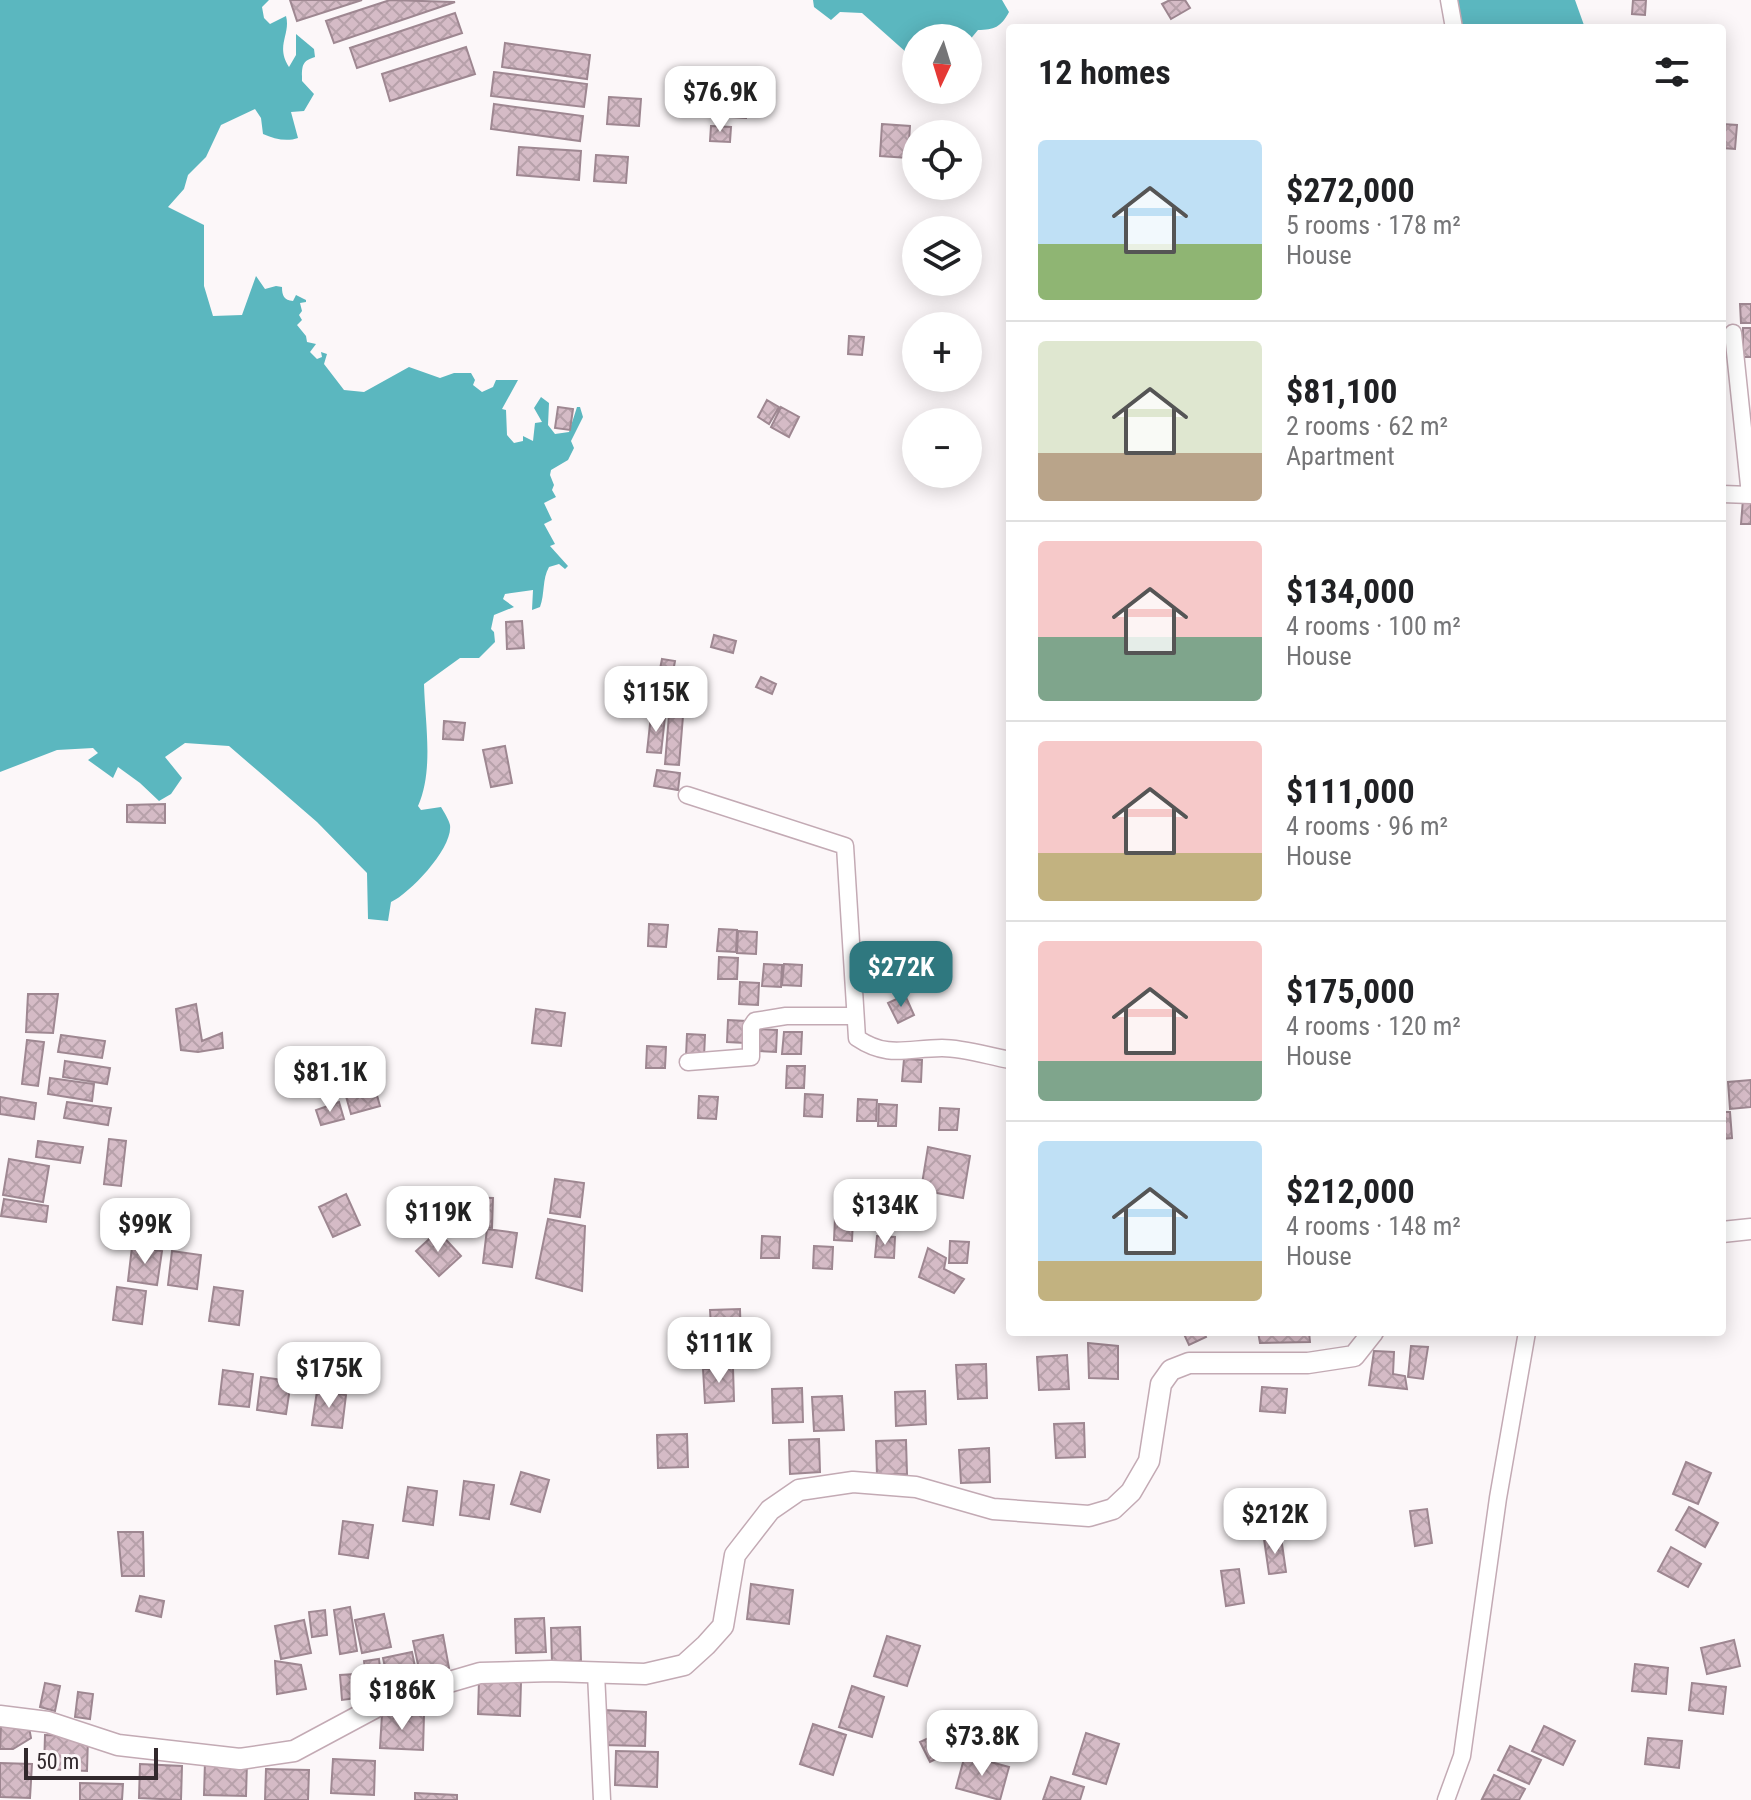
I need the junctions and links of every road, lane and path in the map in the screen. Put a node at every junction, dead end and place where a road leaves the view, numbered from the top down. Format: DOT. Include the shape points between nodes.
graph roads {
  1 [pos="1449,0"];
  2 [pos="1453,24"];
  3 [pos="1733,333"];
  4 [pos="1726,494"];
  5 [pos="1751,495"];
  6 [pos="687,795"];
  7 [pos="854,1016"];
  8 [pos="1006,1059"];
  9 [pos="688,1062"];
  10 [pos="1751,1229"];
  11 [pos="1726,1232"];
  12 [pos="1370,1336"];
  13 [pos="1526,1336"];
  14 [pos="596,1673"];
  15 [pos="0,1716"];
  16 [pos="602,1800"];
  17 [pos="1446,1800"];
  1 -- 2 [label="street"];
  3 -- 5 [label="street"];
  4 -- 5 [label="street"];
  6 -- 7 [label="street" via="845,846"];
  7 -- 8 [label="street" via="857,1038 871,1047 896,1053 944,1048"];
  7 -- 9 [label="street" via="755,1021 751,1057"];
  10 -- 11 [label="street"];
  12 -- 14 [label="street" via="1354,1356 1308,1363 1189,1363 1171,1370 1161,1384 1149,1461 1131,1492 1113,1509 1089,1516 993,1509 916,1487 853,1482 799,1490 770,1510 735,1555 723,1626 684,1665 645,1674"];
  13 -- 17 [label="street" via="1462,1756"];
  14 -- 15 [label="street" via="480,1673 391,1699 294,1751 240,1759 118,1745 48,1722"];
  14 -- 16 [label="street"];
}
